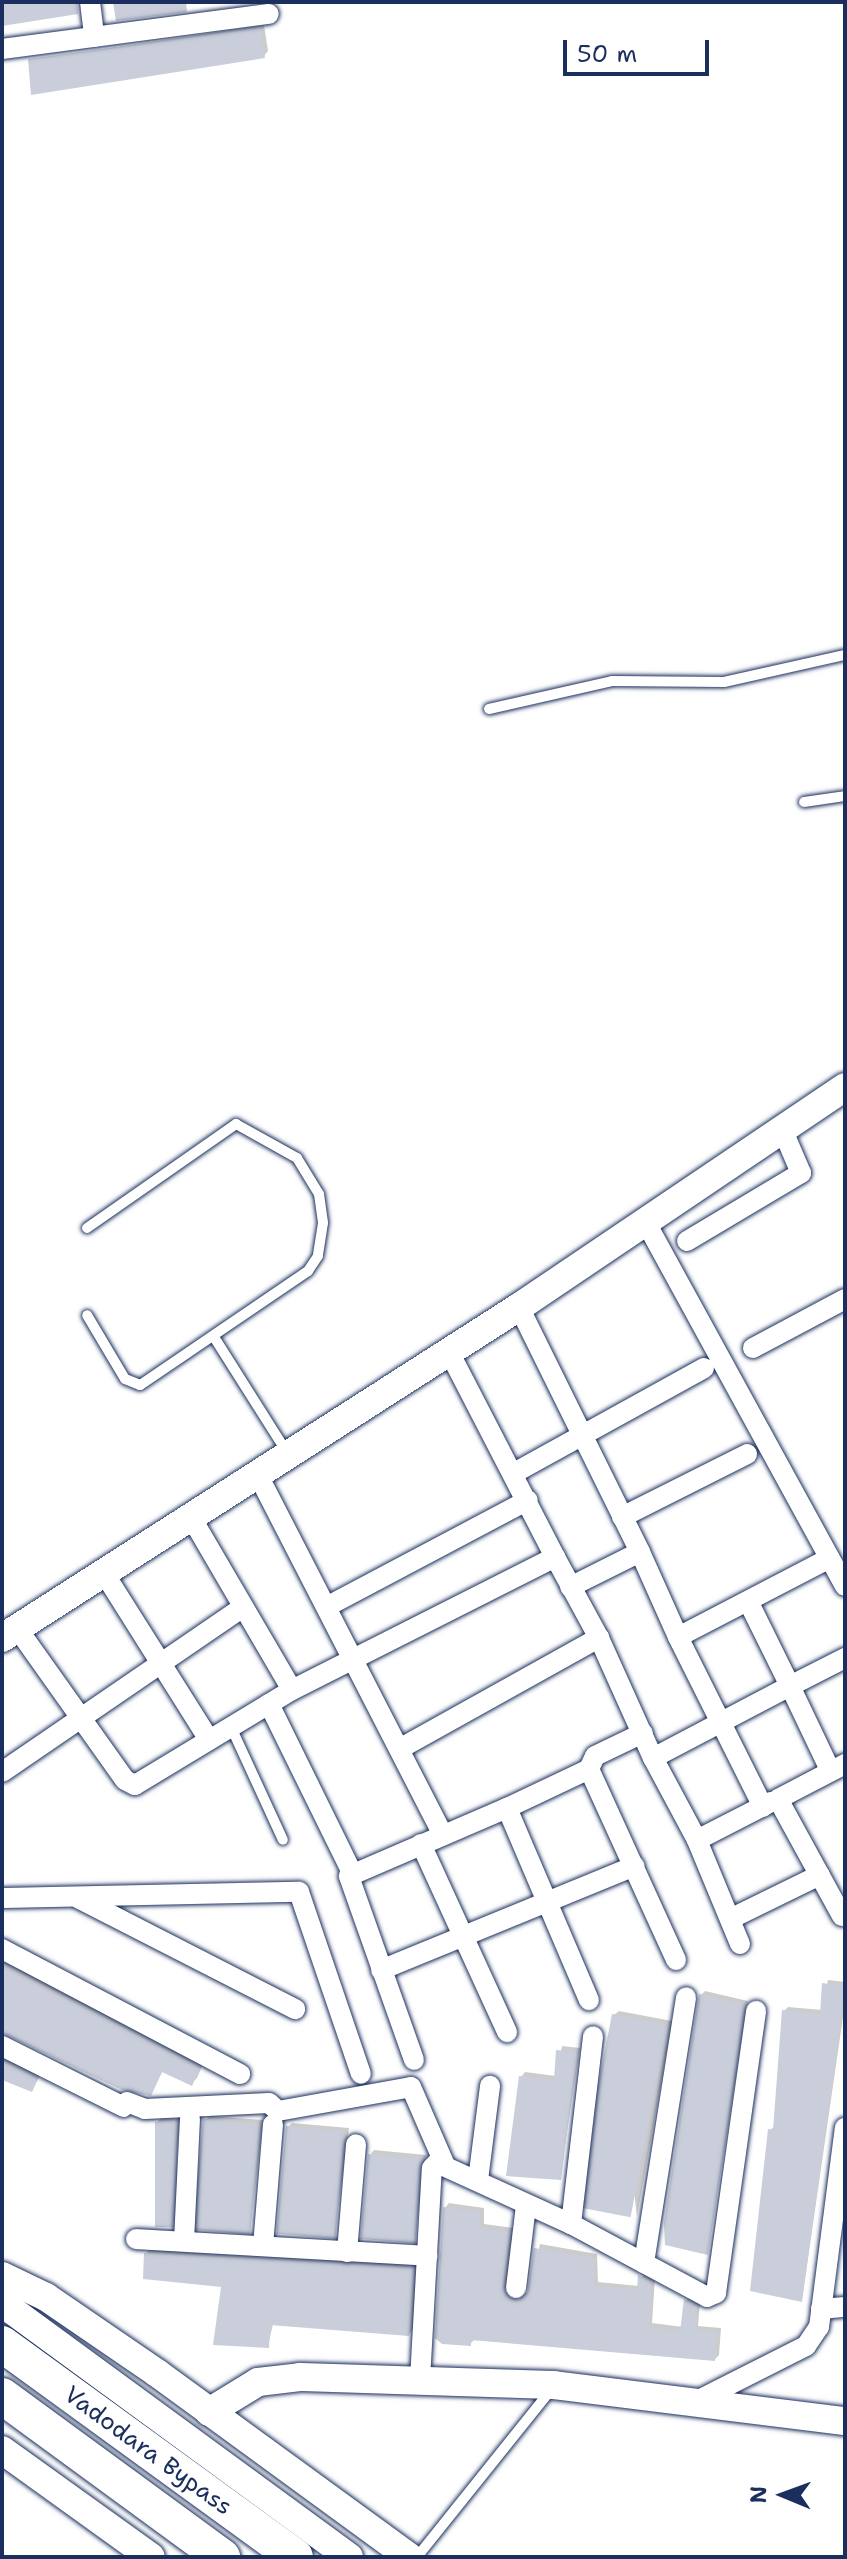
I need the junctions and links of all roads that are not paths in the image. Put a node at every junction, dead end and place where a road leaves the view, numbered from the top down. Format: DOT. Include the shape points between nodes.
graph roads {
  1 [pos="90,2"];
  2 [pos="269,14"];
  3 [pos="94,37"];
  4 [pos="2,49"];
  5 [pos="845,655"];
  6 [pos="489,709"];
  7 [pos="845,796"];
  8 [pos="804,802"];
  9 [pos="843,1094"];
  10 [pos="783,1131"];
  11 [pos="644,1219"];
  12 [pos="87,1228"];
  13 [pos="687,1241"];
  14 [pos="845,1299"];
  15 [pos="519,1307"];
  16 [pos="87,1315"];
  17 [pos="214,1337"];
  18 [pos="753,1348"];
  19 [pos="449,1352"];
  20 [pos="704,1368"];
  21 [pos="580,1433"];
  22 [pos="747,1454"];
  23 [pos="288,1455"];
  24 [pos="514,1473"];
  25 [pos="258,1475"];
  26 [pos="528,1500"];
  27 [pos="191,1517"];
  28 [pos="622,1517"];
  29 [pos="640,1552"];
  30 [pos="555,1557"];
  31 [pos="830,1558"];
  32 [pos="104,1573"];
  33 [pos="845,1586"];
  34 [pos="570,1587"];
  35 [pos="749,1603"];
  36 [pos="328,1606"];
  37 [pos="243,1607"];
  38 [pos="10,1633"];
  39 [pos="678,1637"];
  40 [pos="599,1638"];
  41 [pos="352,1657"];
  42 [pos="845,1658"];
  43 [pos="160,1663"];
  44 [pos="790,1686"];
  45 [pos="292,1690"];
  46 [pos="269,1704"];
  47 [pos="80,1716"];
  48 [pos="723,1722"];
  49 [pos="231,1727"];
  50 [pos="643,1733"];
  51 [pos="209,1740"];
  52 [pos="401,1748"];
  53 [pos="653,1758"];
  54 [pos="838,1767"];
  55 [pos="589,1769"];
  56 [pos="2,1772"];
  57 [pos="770,1803"];
  58 [pos="507,1808"];
  59 [pos="443,1835"];
  60 [pos="283,1840"];
  61 [pos="697,1840"];
  62 [pos="421,1844"];
  63 [pos="635,1866"];
  64 [pos="352,1873"];
  65 [pos="820,1875"];
  66 [pos="75,1896"];
  67 [pos="2,1898"];
  68 [pos="547,1904"];
  69 [pos="842,1916"];
  70 [pos="730,1919"];
  71 [pos="463,1937"];
  72 [pos="740,1944"];
  73 [pos="2,1949"];
  74 [pos="676,1960"];
  75 [pos="381,1970"];
  76 [pos="686,1997"];
  77 [pos="589,2000"];
  78 [pos="295,2009"];
  79 [pos="756,2011"];
  80 [pos="507,2032"];
  81 [pos="593,2036"];
  82 [pos="2,2046"];
  83 [pos="414,2060"];
  84 [pos="240,2074"];
  85 [pos="361,2074"];
  86 [pos="490,2086"];
  87 [pos="190,2119"];
  88 [pos="273,2124"];
  89 [pos="845,2128"];
  90 [pos="356,2144"];
  91 [pos="444,2163"];
  92 [pos="478,2180"];
  93 [pos="526,2205"];
  94 [pos="839,2218"];
  95 [pos="571,2224"];
  96 [pos="136,2239"];
  97 [pos="184,2241"];
  98 [pos="263,2246"];
  99 [pos="347,2252"];
  100 [pos="428,2256"];
  101 [pos="644,2263"];
  102 [pos="2,2276"];
  103 [pos="516,2288"];
  104 [pos="2,2303"];
  105 [pos="845,2307"];
  106 [pos="821,2309"];
  107 [pos="2,2344"];
  108 [pos="420,2380"];
  109 [pos="554,2385"];
  110 [pos="2,2396"];
  111 [pos="690,2405"];
  112 [pos="209,2412"];
  113 [pos="845,2421"];
  114 [pos="2,2450"];
  115 [pos="151,2557"];
  116 [pos="222,2557"];
  117 [pos="295,2557"];
  118 [pos="349,2557"];
  119 [pos="409,2557"];
  120 [pos="417,2557"];
  1 -- 3 [label="street"];
  2 -- 3 [label="street"];
  3 -- 4 [label="street"];
  5 -- 6 [label="lane" via="724,682 612,681"];
  7 -- 8 [label="lane"];
  9 -- 10 [label="street"];
  10 -- 11 [label="street"];
  10 -- 13 [label="street" via="801,1173"];
  11 -- 15 [label="street"];
  11 -- 31 [label="street"];
  12 -- 17 [label="lane" via="230,1125 255,1131 297,1158 319,1194 323,1223 318,1256 308,1271"];
  14 -- 18 [label="street"];
  15 -- 19 [label="street"];
  15 -- 21 [label="street"];
  16 -- 17 [label="lane" via="133,1384 140,1385"];
  17 -- 23 [label="lane"];
  19 -- 23 [label="street"];
  19 -- 24 [label="street"];
  20 -- 21 [label="street"];
  21 -- 24 [label="street"];
  21 -- 28 [label="street"];
  22 -- 28 [label="street"];
  23 -- 25 [label="street"];
  24 -- 26 [label="street"];
  25 -- 27 [label="street"];
  25 -- 36 [label="street"];
  26 -- 30 [label="street"];
  26 -- 36 [label="street"];
  27 -- 32 [label="street"];
  27 -- 37 [label="street"];
  28 -- 29 [label="street"];
  29 -- 34 [label="street"];
  29 -- 39 [label="street"];
  30 -- 34 [label="street"];
  30 -- 41 [label="street"];
  31 -- 33 [label="street"];
  31 -- 35 [label="street"];
  32 -- 38 [label="street"];
  32 -- 43 [label="street"];
  34 -- 40 [label="street"];
  35 -- 39 [label="street"];
  35 -- 44 [label="street"];
  36 -- 41 [label="street"];
  37 -- 43 [label="street"];
  37 -- 45 [label="street"];
  38 -- 47 [label="street"];
  39 -- 48 [label="street"];
  40 -- 50 [label="street"];
  40 -- 52 [label="street"];
  41 -- 45 [label="street"];
  41 -- 52 [label="street"];
  42 -- 44 [label="street"];
  43 -- 47 [label="street"];
  43 -- 51 [label="street"];
  44 -- 48 [label="street"];
  44 -- 54 [label="street"];
  45 -- 46 [label="street"];
  46 -- 49 [label="street"];
  46 -- 64 [label="street"];
  47 -- 51 [label="street" via="130,1784"];
  47 -- 56 [label="street"];
  48 -- 53 [label="street"];
  48 -- 57 [label="street"];
  49 -- 51 [label="street"];
  49 -- 60 [label="lane"];
  50 -- 53 [label="street"];
  50 -- 55 [label="street" via="595,1756"];
  52 -- 59 [label="street"];
  53 -- 61 [label="street"];
  54 -- 57 [label="street"];
  55 -- 58 [label="street"];
  55 -- 63 [label="street"];
  57 -- 61 [label="street"];
  57 -- 65 [label="street"];
  58 -- 59 [label="street"];
  58 -- 68 [label="street"];
  59 -- 62 [label="street"];
  61 -- 70 [label="street"];
  62 -- 64 [label="street"];
  62 -- 71 [label="street"];
  63 -- 68 [label="street"];
  63 -- 74 [label="street"];
  64 -- 75 [label="street" via="349,1879"];
  65 -- 69 [label="street"];
  65 -- 70 [label="street"];
  66 -- 67 [label="street"];
  66 -- 78 [label="street"];
  66 -- 85 [label="street" via="299,1892"];
  68 -- 71 [label="street"];
  68 -- 77 [label="street"];
  70 -- 72 [label="street"];
  71 -- 75 [label="street"];
  71 -- 80 [label="street"];
  73 -- 84 [label="street"];
  75 -- 83 [label="street"];
  76 -- 101 [label="street"];
  79 -- 101 [label="street" via="716,2293 707,2297"];
  81 -- 95 [label="street"];
  82 -- 91 [label="street" via="145,2109 269,2103 278,2111 411,2087"];
  86 -- 92 [label="street"];
  87 -- 97 [label="street"];
  88 -- 98 [label="street"];
  89 -- 94 [label="street"];
  90 -- 99 [label="street"];
  91 -- 92 [label="street"];
  91 -- 100 [label="street" via="432,2168"];
  92 -- 93 [label="street"];
  93 -- 95 [label="street"];
  93 -- 103 [label="street"];
  94 -- 106 [label="street"];
  95 -- 101 [label="street"];
  96 -- 97 [label="street"];
  97 -- 98 [label="street"];
  98 -- 99 [label="street"];
  99 -- 100 [label="street"];
  100 -- 108 [label="street"];
  102 -- 112 [label="street" via="46,2297"];
  104 -- 118 [label="street"];
  105 -- 106 [label="street"];
  106 -- 111 [label="street" via="819,2327 806,2346"];
  107 -- 117 [label="highway, Vadodara Bypass"];
  108 -- 109 [label="street"];
  108 -- 112 [label="street" via="281,2377 258,2382"];
  109 -- 111 [label="street"];
  109 -- 120 [label="lane"];
  110 -- 116 [label="highway, Vadodara Bypass"];
  111 -- 113 [label="street"];
  112 -- 119 [label="street"];
  114 -- 115 [label="street"];
}
